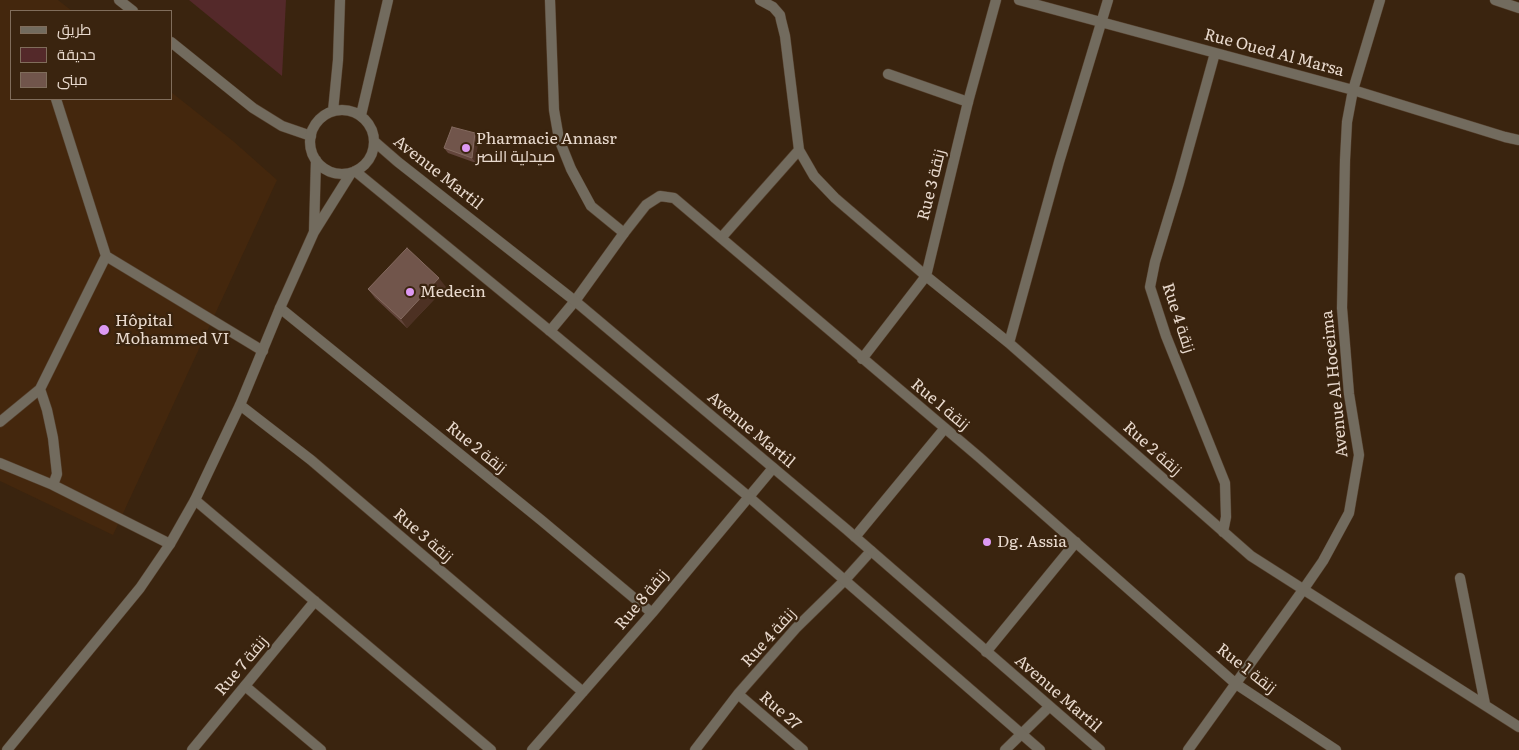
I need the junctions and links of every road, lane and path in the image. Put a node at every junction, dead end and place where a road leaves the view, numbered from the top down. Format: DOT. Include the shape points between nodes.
graph roads {
  1 [pos="119,0"];
  2 [pos="340,0"];
  3 [pos="388,0"];
  4 [pos="550,0"];
  5 [pos="760,0"];
  6 [pos="996,0"];
  7 [pos="1019,0"];
  8 [pos="1108,0"];
  9 [pos="1380,0"];
  10 [pos="1495,0"];
  11 [pos="1519,8"];
  12 [pos="132,10"];
  13 [pos="1102,22"];
  14 [pos="172,43"];
  15 [pos="1215,53"];
  16 [pos="888,74"];
  17 [pos="1354,90"];
  18 [pos="56,100"];
  19 [pos="968,102"];
  20 [pos="333,111"];
  21 [pos="361,115"];
  22 [pos="311,136"];
  23 [pos="1519,140"];
  24 [pos="375,142"];
  25 [pos="799,150"];
  26 [pos="316,160"];
  27 [pos="353,172"];
  28 [pos="314,232"];
  29 [pos="624,232"];
  30 [pos="720,238"];
  31 [pos="106,256"];
  32 [pos="926,276"];
  33 [pos="575,301"];
  34 [pos="280,308"];
  35 [pos="550,331"];
  36 [pos="1009,344"];
  37 [pos="263,351"];
  38 [pos="862,359"];
  39 [pos="40,389"];
  40 [pos="240,405"];
  41 [pos="0,422"];
  42 [pos="945,428"];
  43 [pos="0,463"];
  44 [pos="773,468"];
  45 [pos="53,485"];
  46 [pos="749,498"];
  47 [pos="194,500"];
  48 [pos="1223,532"];
  49 [pos="855,537"];
  50 [pos="1076,542"];
  51 [pos="170,544"];
  52 [pos="870,551"];
  53 [pos="1460,578"];
  54 [pos="844,581"];
  55 [pos="1303,590"];
  56 [pos="315,601"];
  57 [pos="652,613"];
  58 [pos="986,652"];
  59 [pos="1236,684"];
  60 [pos="245,686"];
  61 [pos="583,692"];
  62 [pos="738,694"];
  63 [pos="1485,704"];
  64 [pos="1048,707"];
  65 [pos="1519,727"];
  66 [pos="1020,733"];
  67 [pos="7,750"];
  68 [pos="192,750"];
  69 [pos="321,750"];
  70 [pos="491,750"];
  71 [pos="532,750"];
  72 [pos="695,750"];
  73 [pos="803,750"];
  74 [pos="1005,750"];
  75 [pos="1040,750"];
  76 [pos="1100,750"];
  77 [pos="1188,750"];
  78 [pos="1336,750"];
  1 -- 12 [label="street"];
  2 -- 20 [label="street"];
  3 -- 21 [label="street"];
  4 -- 29 [label="street" via="554,110 559,139 591,206"];
  5 -- 25 [label="street" via="780,14"];
  6 -- 19 [label="street, Rue 3 زنقة"];
  7 -- 13 [label="street, Rue Oued Al Marsa"];
  8 -- 13 [label="street"];
  9 -- 17 [label="street, Avenue Al Hoceima"];
  10 -- 11 [label="street"];
  13 -- 15 [label="street, Rue Oued Al Marsa"];
  13 -- 36 [label="street"];
  14 -- 22 [label="street" via="253,108 282,126"];
  15 -- 17 [label="street, Rue Oued Al Marsa"];
  15 -- 48 [label="street, Rue 4 زنقة" via="1150,287 1166,336 1224,477"];
  16 -- 19 [label="street"];
  17 -- 23 [label="street, Rue Oued Al Marsa"];
  17 -- 55 [label="street, Avenue Al Hoceima" via="1347,122 1342,308 1349,394 1359,456 1349,513"];
  18 -- 31 [label="street"];
  19 -- 32 [label="street, Rue 3 زنقة"];
  20 -- 21 [label="street" via="348,110"];
  20 -- 22 [label="street" via="318,120"];
  21 -- 24 [label="street" via="371,127"];
  22 -- 26 [label="street"];
  24 -- 27 [label="street" via="369,159"];
  24 -- 33 [label="street, Avenue Martil"];
  25 -- 30 [label="street"];
  25 -- 32 [label="street, Rue 2 زنقة" via="824,187"];
  26 -- 27 [label="street" via="335,173"];
  26 -- 28 [label="street"];
  27 -- 28 [label="street"];
  27 -- 35 [label="street"];
  28 -- 34 [label="street"];
  29 -- 30 [label="street, Rue 1 زنقة" via="646,205 655,198 666,196 683,204"];
  29 -- 33 [label="street, Rue 1 زنقة"];
  30 -- 38 [label="street, Rue 1 زنقة"];
  31 -- 37 [label="street"];
  31 -- 39 [label="street"];
  32 -- 36 [label="street, Rue 2 زنقة"];
  32 -- 38 [label="street, Rue 3 زنقة"];
  33 -- 35 [label="street, Rue 1 زنقة"];
  33 -- 44 [label="street, Avenue Martil"];
  34 -- 37 [label="street"];
  34 -- 57 [label="street, Rue 2 زنقة"];
  35 -- 46 [label="street"];
  36 -- 48 [label="street, Rue 2 زنقة"];
  37 -- 40 [label="street"];
  38 -- 42 [label="street, Rue 1 زنقة"];
  39 -- 41 [label="street"];
  39 -- 45 [label="street" via="53,438 57,474"];
  40 -- 47 [label="street"];
  40 -- 61 [label="street, Rue 3 زنقة" via="311,460"];
  42 -- 49 [label="street"];
  42 -- 50 [label="street, Rue 1 زنقة"];
  43 -- 45 [label="street"];
  44 -- 46 [label="street, Rue 8 زنقة"];
  44 -- 49 [label="street, Avenue Martil"];
  45 -- 51 [label="street"];
  46 -- 54 [label="street"];
  46 -- 57 [label="street, Rue 8 زنقة"];
  47 -- 51 [label="street"];
  47 -- 56 [label="street"];
  48 -- 55 [label="street, Rue 2 زنقة" via="1251,556"];
  49 -- 52 [label="street, Avenue Martil"];
  50 -- 58 [label="street"];
  50 -- 59 [label="street, Rue 1 زنقة"];
  51 -- 67 [label="street" via="140,588"];
  52 -- 54 [label="street, Rue 4 زنقة"];
  52 -- 58 [label="street, Avenue Martil"];
  53 -- 63 [label="street"];
  54 -- 62 [label="street, Rue 4 زنقة" via="796,628"];
  54 -- 66 [label="street"];
  55 -- 59 [label="street, Avenue Al Hoceima"];
  55 -- 63 [label="street, Rue 2 زنقة"];
  56 -- 60 [label="street, Rue 7 زنقة"];
  56 -- 70 [label="street"];
  57 -- 61 [label="street, Rue 8 زنقة"];
  58 -- 64 [label="street, Avenue Martil"];
  59 -- 77 [label="street, Avenue Al Hoceima"];
  59 -- 78 [label="street, Rue 1 زنقة"];
  60 -- 68 [label="street, Rue 7 زنقة"];
  60 -- 69 [label="street"];
  61 -- 71 [label="street, Rue 8 زنقة"];
  62 -- 72 [label="street, Rue 4 زنقة"];
  62 -- 73 [label="street, Rue 27"];
  63 -- 65 [label="street, Rue 2 زنقة"];
  64 -- 66 [label="street"];
  64 -- 76 [label="street, Avenue Martil"];
  66 -- 74 [label="street"];
  66 -- 75 [label="street"];
}
